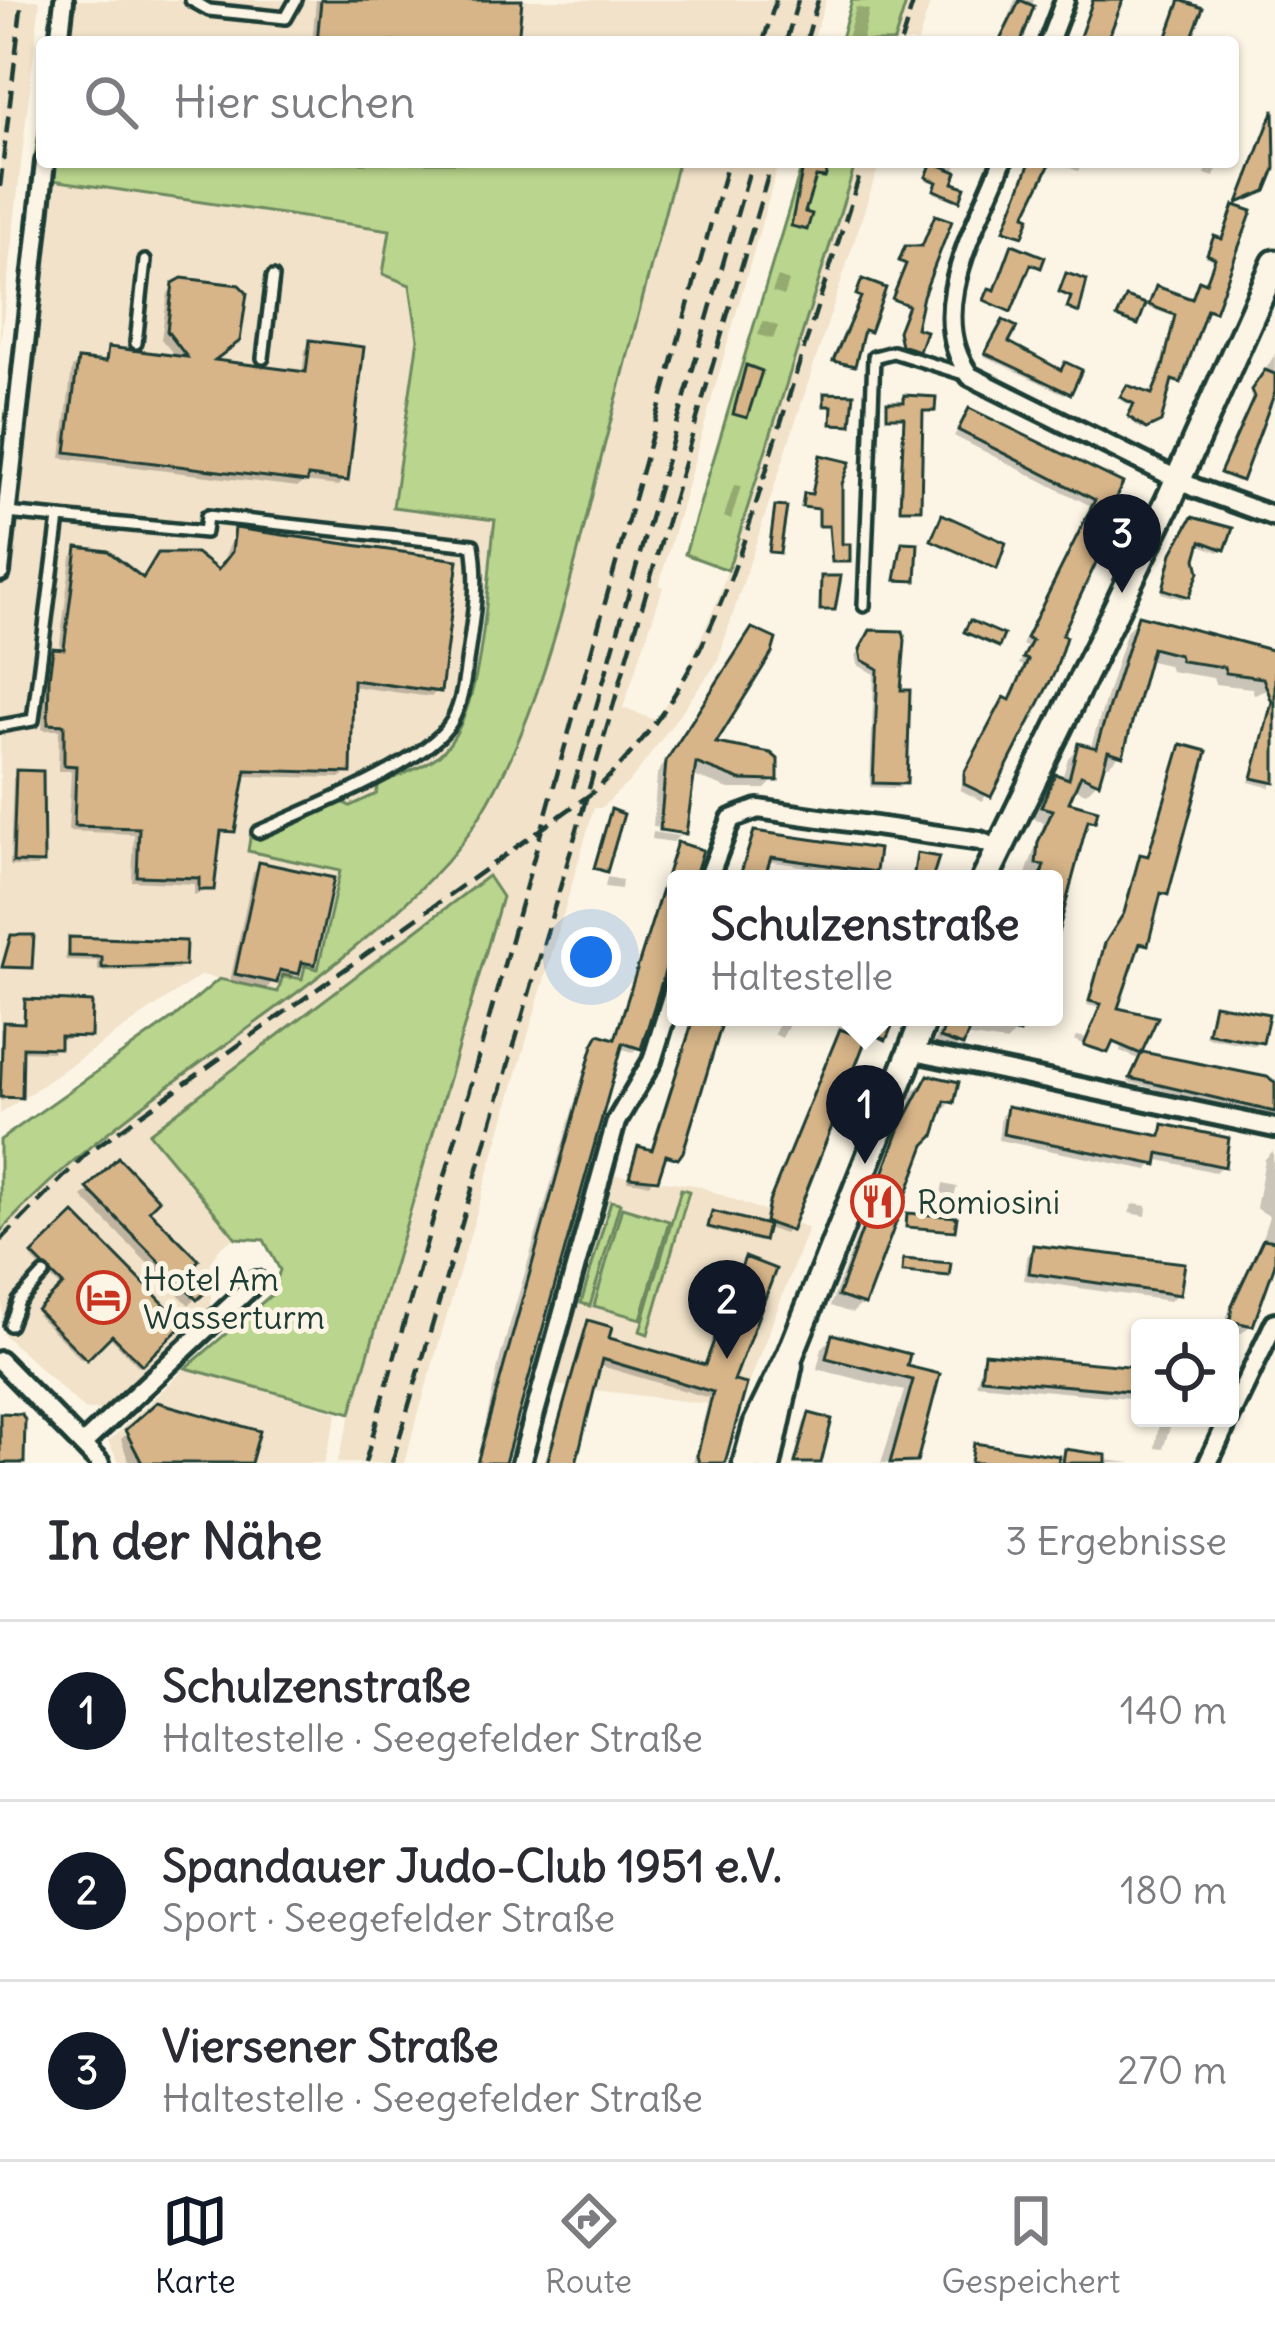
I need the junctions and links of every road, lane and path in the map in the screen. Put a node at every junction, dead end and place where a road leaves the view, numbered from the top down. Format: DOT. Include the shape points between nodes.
graph roads {
  1 [pos="64,0"];
  2 [pos="190,0"];
  3 [pos="296,0"];
  4 [pos="1065,0"];
  5 [pos="60,36"];
  6 [pos="1051,36"];
  7 [pos="44,168"];
  8 [pos="1000,168"];
  9 [pos="145,261"];
  10 [pos="1275,263"];
  11 [pos="273,277"];
  12 [pos="136,343"];
  13 [pos="263,358"];
  14 [pos="970,376"];
  15 [pos="1178,476"];
  16 [pos="6,513"];
  17 [pos="1275,517"];
  18 [pos="59,518"];
  19 [pos="0,572"];
  20 [pos="864,606"];
  21 [pos="0,727"];
  22 [pos="258,832"];
  23 [pos="999,848"];
  24 [pos="711,870"];
  25 [pos="990,870"];
  26 [pos="667,1012"];
  27 [pos="921,1026"];
  28 [pos="910,1052"];
  29 [pos="1275,1128"];
  30 [pos="44,1274"];
  31 [pos="256,1281"];
  32 [pos="1275,1322"];
  33 [pos="10,1324"];
  34 [pos="790,1355"];
  35 [pos="0,1361"];
  36 [pos="1239,1398"];
  37 [pos="1225,1427"];
  38 [pos="84,1443"];
  39 [pos="100,1463"];
  40 [pos="520,1463"];
  41 [pos="746,1463"];
  42 [pos="768,1463"];
  43 [pos="1208,1463"];
  1 -- 5 [label="street"];
  2 -- 3 [label="lane" via="208,10 286,18"];
  4 -- 6 [label="street"];
  7 -- 16 [label="street"];
  8 -- 14 [label="street" via="954,285 951,339"];
  9 -- 12 [label="lane"];
  10 -- 15 [label="street"];
  11 -- 13 [label="lane"];
  14 -- 15 [label="street"];
  14 -- 20 [label="lane" via="892,352 874,357"];
  15 -- 17 [label="street"];
  15 -- 23 [label="street"];
  16 -- 18 [label="lane"];
  16 -- 19 [label="street"];
  18 -- 21 [label="lane" via="33,720"];
  18 -- 22 [label="lane" via="205,532 207,516 473,545 472,628 449,726 358,787"];
  23 -- 24 [label="street" via="758,809 730,819"];
  23 -- 25 [label="street"];
  26 -- 40 [label="street" via="652,1061 616,1122"];
  27 -- 28 [label="street"];
  28 -- 29 [label="street"];
  28 -- 34 [label="street"];
  30 -- 33 [label="lane"];
  31 -- 38 [label="street"];
  32 -- 36 [label="street"];
  34 -- 41 [label="street"];
  34 -- 42 [label="street"];
  35 -- 38 [label="street"];
  37 -- 43 [label="street"];
  38 -- 39 [label="street"];
}
